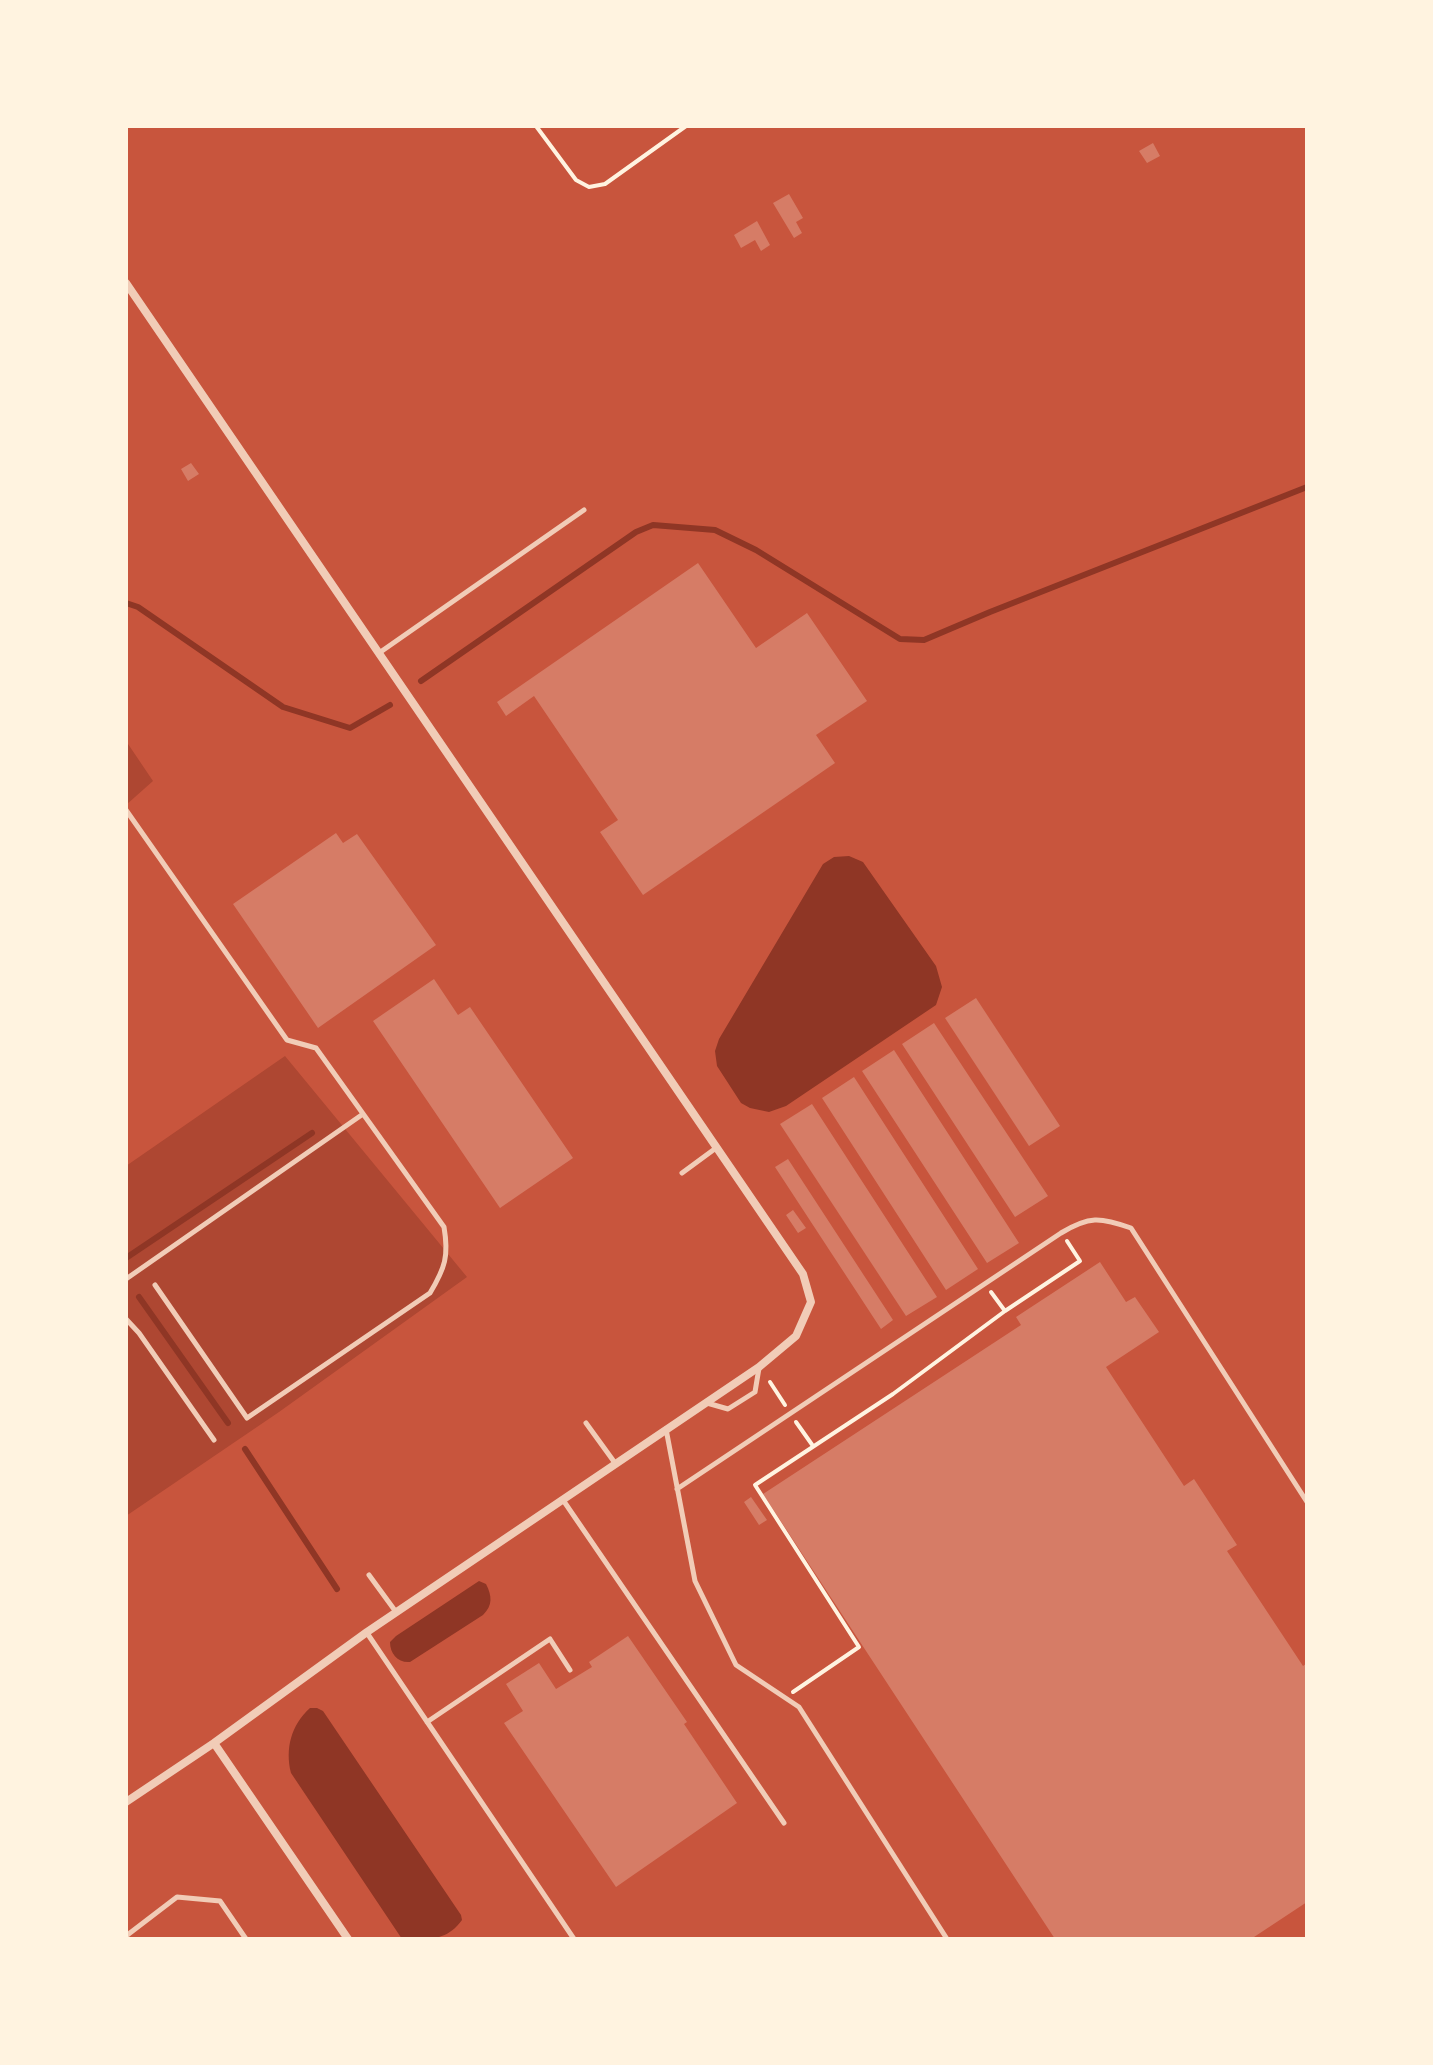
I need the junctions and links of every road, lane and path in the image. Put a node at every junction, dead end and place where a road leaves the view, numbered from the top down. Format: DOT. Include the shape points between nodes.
graph roads {
  1 [pos="536,126"];
  2 [pos="686,126"];
  3 [pos="126,283"];
  4 [pos="584,510"];
  5 [pos="378,654"];
  6 [pos="126,810"];
  7 [pos="363,1114"];
  8 [pos="717,1147"];
  9 [pos="682,1173"];
  10 [pos="1061,1233"];
  11 [pos="126,1279"];
  12 [pos="985,1283"];
  13 [pos="155,1285"];
  14 [pos="1005,1311"];
  15 [pos="126,1319"];
  16 [pos="759,1367"];
  17 [pos="706,1402"];
  18 [pos="586,1423"];
  19 [pos="666,1429"];
  20 [pos="214,1440"];
  21 [pos="615,1464"];
  22 [pos="677,1489"];
  23 [pos="563,1500"];
  24 [pos="1307,1502"];
  25 [pos="369,1575"];
  26 [pos="396,1612"];
  27 [pos="367,1632"];
  28 [pos="570,1670"];
  29 [pos="784,1697"];
  30 [pos="427,1722"];
  31 [pos="214,1743"];
  32 [pos="126,1802"];
  33 [pos="784,1823"];
  34 [pos="126,1936"];
  35 [pos="246,1939"];
  36 [pos="348,1939"];
  37 [pos="574,1939"];
  38 [pos="947,1939"];
  1 -- 2 [label="path" via="576,180 589,187 605,184"];
  3 -- 5 [label="street"];
  4 -- 5 [label="lane"];
  5 -- 8 [label="street"];
  6 -- 7 [label="lane" via="287,1040 316,1048"];
  7 -- 11 [label="lane"];
  7 -- 13 [label="lane" via="444,1227 443,1270 430,1293 247,1418"];
  8 -- 9 [label="lane"];
  8 -- 16 [label="street" via="803,1274 811,1302 796,1336"];
  10 -- 12 [label="lane"];
  10 -- 14 [label="path" via="1080,1261"];
  10 -- 24 [label="lane" via="1080,1221 1107,1219 1131,1228"];
  12 -- 14 [label="path"];
  12 -- 22 [label="lane"];
  14 -- 29 [label="path" via="893,1394 755,1485 859,1647"];
  15 -- 20 [label="lane"];
  16 -- 17 [label="street"];
  16 -- 17 [label="lane" via="755,1392 728,1409"];
  17 -- 19 [label="street"];
  18 -- 21 [label="lane"];
  19 -- 21 [label="street"];
  19 -- 22 [label="lane"];
  21 -- 23 [label="street"];
  22 -- 29 [label="lane" via="695,1581 736,1665"];
  23 -- 26 [label="street"];
  23 -- 33 [label="lane"];
  25 -- 26 [label="lane"];
  26 -- 27 [label="street"];
  27 -- 30 [label="lane"];
  27 -- 31 [label="street"];
  28 -- 30 [label="lane" via="550,1639"];
  29 -- 38 [label="lane" via="799,1707"];
  30 -- 37 [label="lane"];
  31 -- 32 [label="street"];
  31 -- 36 [label="street"];
  34 -- 35 [label="lane" via="177,1897 220,1901"];
}
